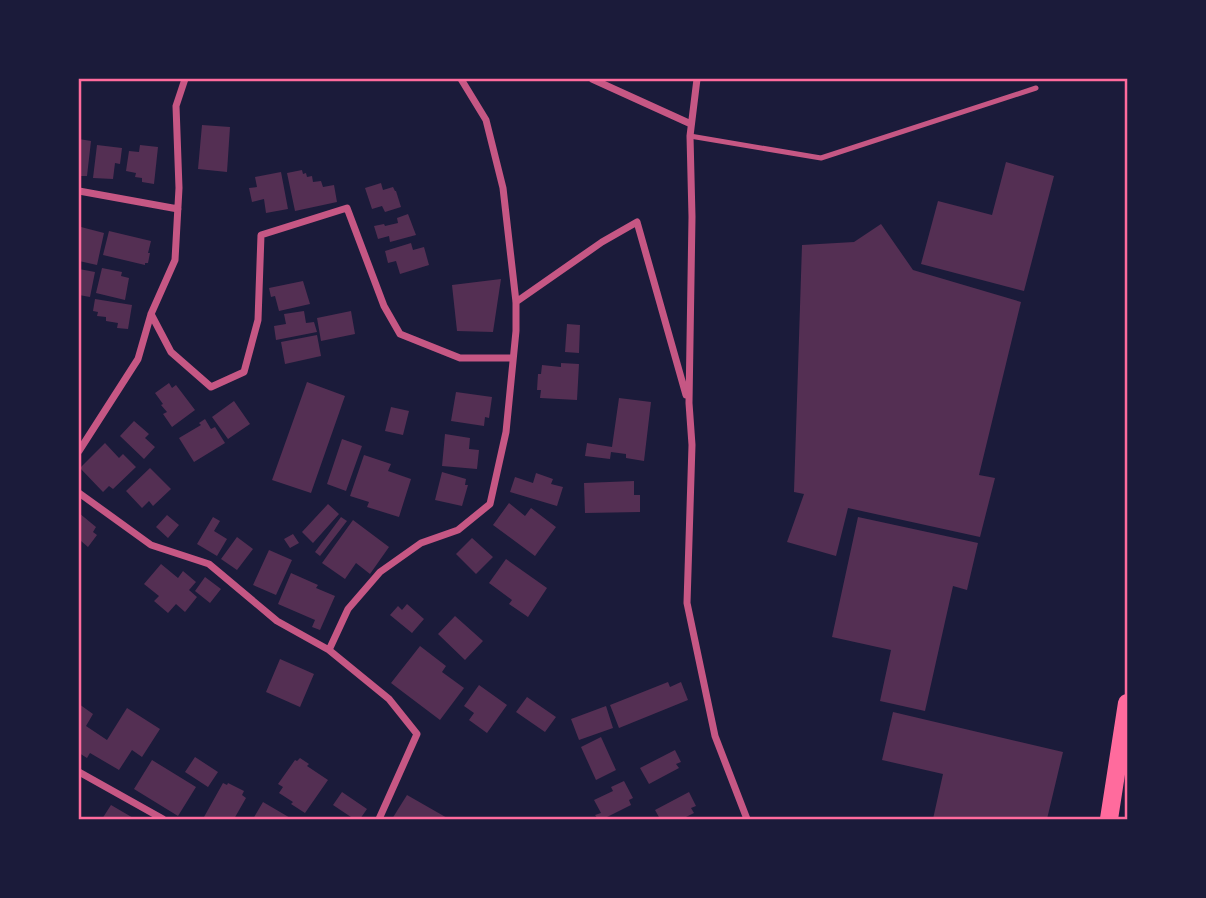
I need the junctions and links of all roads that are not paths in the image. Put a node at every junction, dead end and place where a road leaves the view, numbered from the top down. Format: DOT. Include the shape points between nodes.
graph roads {
  1 [pos="185,79"];
  2 [pos="461,79"];
  3 [pos="592,79"];
  4 [pos="697,79"];
  5 [pos="1036,88"];
  6 [pos="691,124"];
  7 [pos="690,136"];
  8 [pos="79,191"];
  9 [pos="178,209"];
  10 [pos="516,302"];
  11 [pos="151,314"];
  12 [pos="513,358"];
  13 [pos="689,403"];
  14 [pos="79,451"];
  15 [pos="79,493"];
  16 [pos="329,650"];
  17 [pos="1127,703"];
  18 [pos="79,772"];
  19 [pos="163,819"];
  20 [pos="379,819"];
  21 [pos="747,819"];
  22 [pos="1109,819"];
  1 -- 9 [label="street" via="176,106"];
  2 -- 10 [label="street" via="486,120 503,188"];
  3 -- 6 [label="street"];
  4 -- 6 [label="street"];
  5 -- 7 [label="lane" via="821,158"];
  6 -- 7 [label="street"];
  7 -- 13 [label="street"];
  8 -- 9 [label="street"];
  9 -- 11 [label="street" via="175,260"];
  10 -- 12 [label="street"];
  10 -- 13 [label="street" via="637,222"];
  11 -- 12 [label="street" via="171,352 211,387 244,372 258,320 261,235 347,208 384,306 400,334 460,358"];
  11 -- 14 [label="street" via="138,359"];
  12 -- 16 [label="street" via="506,432 490,504 458,530 421,543 380,572 348,609"];
  13 -- 21 [label="street" via="687,603 715,736"];
  15 -- 16 [label="street" via="151,545 209,564 277,621"];
  16 -- 20 [label="street" via="389,699 417,734"];
  17 -- 22 [label="main road"];
  18 -- 19 [label="street"];
}
